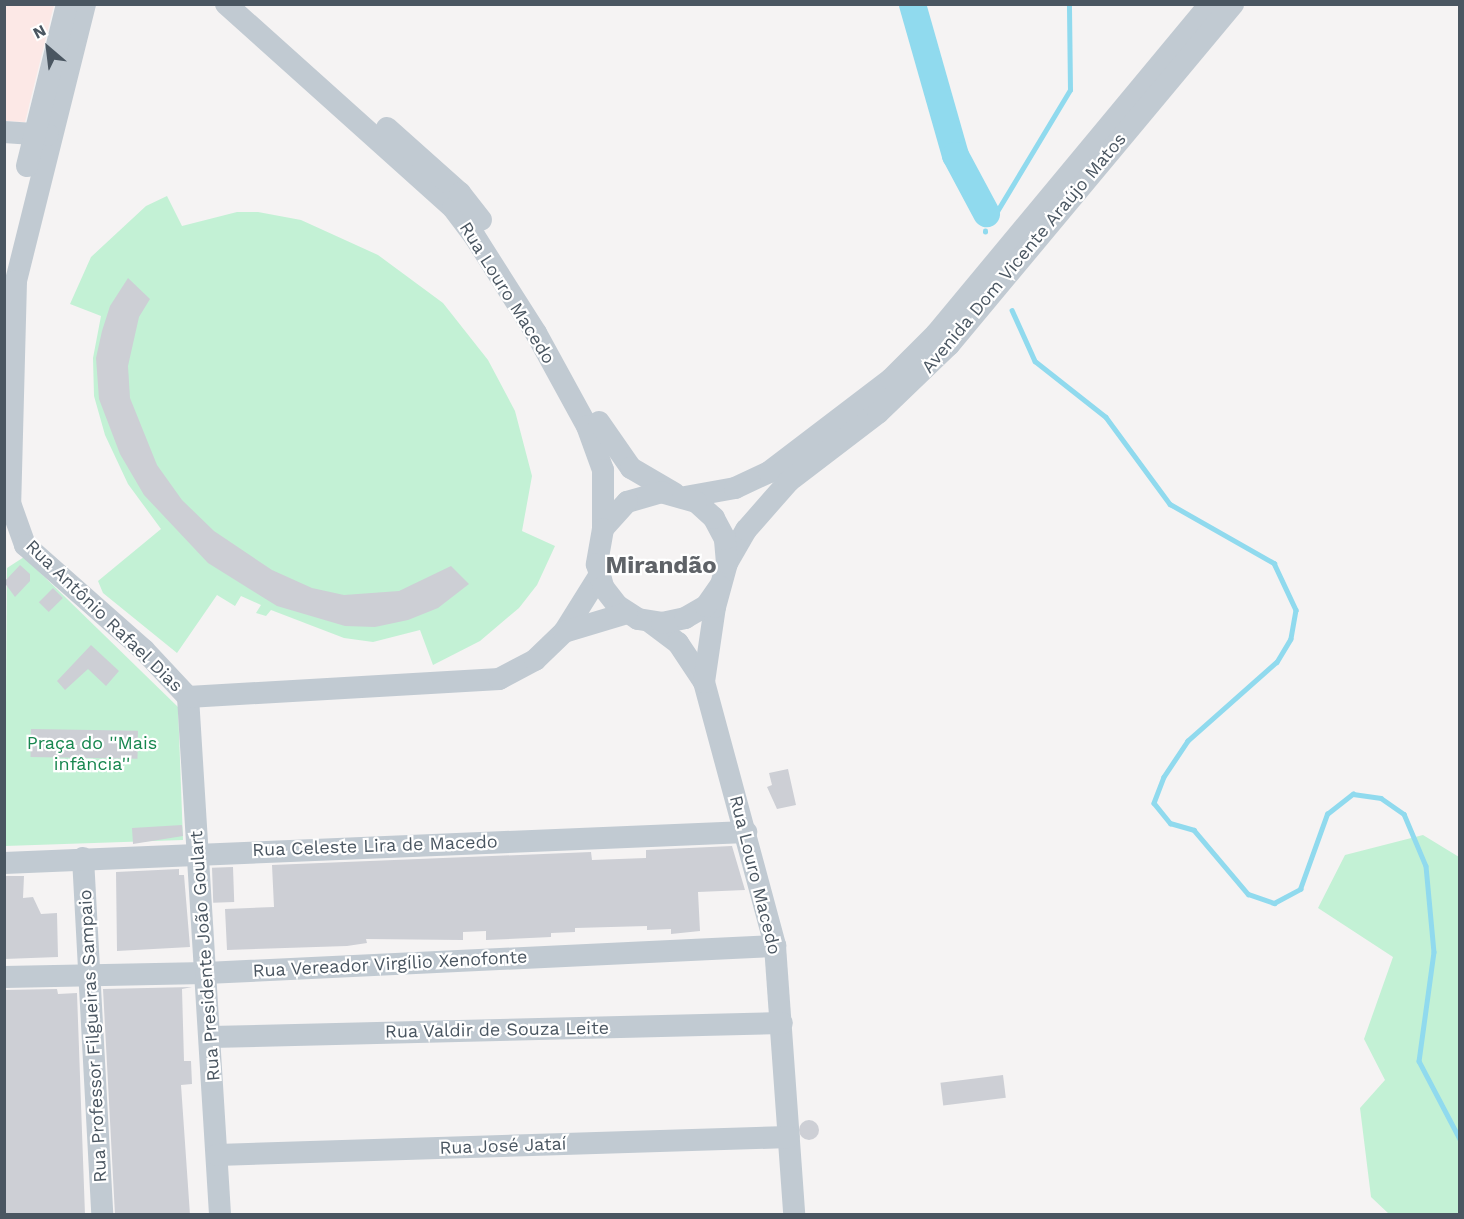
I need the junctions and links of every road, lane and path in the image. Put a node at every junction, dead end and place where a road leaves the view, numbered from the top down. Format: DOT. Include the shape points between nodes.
graph roads {
  1 [pos="67,4"];
  2 [pos="85,4"];
  3 [pos="226,4"];
  4 [pos="249,4"];
  5 [pos="1210,4"];
  6 [pos="1233,4"];
  7 [pos="4,132"];
  8 [pos="42,134"];
  9 [pos="4,263"];
  10 [pos="8,405"];
  11 [pos="680,495"];
  12 [pos="603,529"];
  13 [pos="15,544"];
  14 [pos="727,563"];
  15 [pos="599,576"];
  16 [pos="720,586"];
  17 [pos="627,613"];
  18 [pos="650,622"];
  19 [pos="564,632"];
  20 [pos="704,682"];
  21 [pos="188,697"];
  22 [pos="746,832"];
  23 [pos="198,852"];
  24 [pos="83,858"];
  25 [pos="4,863"];
  26 [pos="775,946"];
  27 [pos="206,973"];
  28 [pos="92,974"];
  29 [pos="4,977"];
  30 [pos="782,1023"];
  31 [pos="211,1037"];
  32 [pos="789,1137"];
  33 [pos="217,1155"];
  34 [pos="102,1215"];
  35 [pos="220,1215"];
  36 [pos="794,1215"];
  1 -- 8 [label="street, Rua Antônio Rafael Dias"];
  2 -- 8 [label="street, Rua Antônio Rafael Dias"];
  3 -- 12 [label="street, Rua Louro Macedo" via="453,208 475,237 536,333 587,426 603,470"];
  4 -- 11 [label="street, Rua Louro Macedo" via="460,193 512,267 614,449 639,473"];
  5 -- 11 [label="street, Avenida Dom Vicente Araújo Matos" via="936,334 891,379 760,476 735,488"];
  6 -- 14 [label="street, Avenida Dom Vicente Araújo Matos" via="950,345 878,413 789,481 746,530"];
  7 -- 8 [label="street"];
  8 -- 9 [label="street, Rua Antônio Rafael Dias"];
  8 -- 10 [label="street, Rua Antônio Rafael Dias" via="16,281"];
  10 -- 13 [label="street, Rua Antônio Rafael Dias"];
  11 -- 12 [label="street" via="633,500"];
  11 -- 14 [label="street" via="714,518 725,539"];
  12 -- 15 [label="street" via="597,552"];
  13 -- 21 [label="street, Rua Antônio Rafael Dias" via="144,650"];
  14 -- 16 [label="street"];
  15 -- 17 [label="street" via="609,597"];
  15 -- 19 [label="street"];
  16 -- 18 [label="street" via="696,613 674,622"];
  16 -- 20 [label="street, Rua Louro Macedo"];
  17 -- 18 [label="street"];
  17 -- 19 [label="street"];
  18 -- 20 [label="street, Rua Louro Macedo" via="678,643"];
  19 -- 21 [label="street" via="535,660 499,679"];
  20 -- 22 [label="street, Rua Louro Macedo"];
  21 -- 23 [label="street, Rua Presidente João Goulart"];
  22 -- 23 [label="street, Rua Celeste Lira de Macedo"];
  22 -- 26 [label="street, Rua Louro Macedo"];
  23 -- 24 [label="street, Rua Celeste Lira de Macedo"];
  23 -- 27 [label="street, Rua Presidente João Goulart"];
  24 -- 25 [label="street, Rua Celeste Lira de Macedo"];
  24 -- 28 [label="street, Rua Professor Filgueiras Sampaio"];
  26 -- 27 [label="street, Rua Vereador Virgílio Xenofonte"];
  26 -- 30 [label="street, Rua Louro Macedo"];
  27 -- 28 [label="street, Rua Vereador Virgílio Xenofonte"];
  27 -- 31 [label="street, Rua Presidente João Goulart"];
  28 -- 29 [label="street, Rua Vereador Virgílio Xenofonte"];
  28 -- 34 [label="street, Rua Professor Filgueiras Sampaio"];
  30 -- 31 [label="street, Rua Valdir de Souza Leite"];
  30 -- 32 [label="street, Rua Louro Macedo"];
  31 -- 33 [label="street, Rua Presidente João Goulart"];
  32 -- 33 [label="street, Rua José Jataí"];
  32 -- 36 [label="street, Rua Louro Macedo"];
  33 -- 35 [label="street, Rua Presidente João Goulart"];
}
